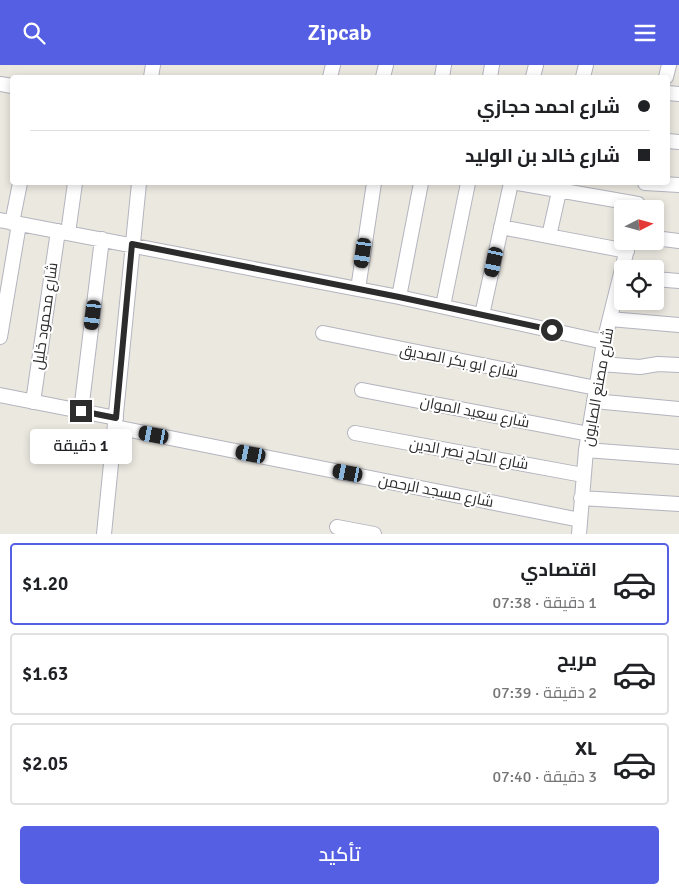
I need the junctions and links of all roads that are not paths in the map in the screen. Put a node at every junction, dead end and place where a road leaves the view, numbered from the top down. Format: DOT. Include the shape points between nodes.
graph roads {
  1 [pos="19,185"];
  2 [pos="75,185"];
  3 [pos="139,185"];
  4 [pos="374,185"];
  5 [pos="421,185"];
  6 [pos="468,185"];
  7 [pos="511,185"];
  8 [pos="546,185"];
  9 [pos="643,185"];
  10 [pos="560,186"];
  11 [pos="614,200"];
  12 [pos="639,200"];
  13 [pos="10,222"];
  14 [pos="501,227"];
  15 [pos="63,232"];
  16 [pos="549,236"];
  17 [pos="102,239"];
  18 [pos="664,239"];
  19 [pos="679,241"];
  20 [pos="132,244"];
  21 [pos="614,244"];
  22 [pos="664,280"];
  23 [pos="679,281"];
  24 [pos="358,289"];
  25 [pos="399,297"];
  26 [pos="614,305"];
  27 [pos="443,306"];
  28 [pos="482,315"];
  29 [pos="610,319"];
  30 [pos="679,325"];
  31 [pos="322,333"];
  32 [pos="0,337"];
  33 [pos="604,342"];
  34 [pos="600,363"];
  35 [pos="679,365"];
  36 [pos="362,390"];
  37 [pos="595,394"];
  38 [pos="0,395"];
  39 [pos="33,402"];
  40 [pos="679,409"];
  41 [pos="81,411"];
  42 [pos="115,423"];
  43 [pos="355,433"];
  44 [pos="589,434"];
  45 [pos="586,450"];
  46 [pos="679,457"];
  47 [pos="583,475"];
  48 [pos="581,498"];
  49 [pos="679,504"];
  50 [pos="580,520"];
  51 [pos="337,527"];
  52 [pos="104,534"];
  53 [pos="374,534"];
  54 [pos="579,534"];
  1 -- 13 [label="street"];
  2 -- 15 [label="street, شارع محمود خليل"];
  3 -- 20 [label="street"];
  4 -- 24 [label="street"];
  5 -- 25 [label="street"];
  6 -- 27 [label="street"];
  7 -- 14 [label="street"];
  8 -- 10 [label="street"];
  9 -- 12 [label="street"];
  10 -- 11 [label="street"];
  10 -- 16 [label="street"];
  13 -- 15 [label="street"];
  13 -- 32 [label="street"];
  14 -- 16 [label="street"];
  14 -- 28 [label="street"];
  15 -- 17 [label="street"];
  15 -- 39 [label="street, شارع محمود خليل"];
  16 -- 21 [label="street"];
  17 -- 20 [label="street"];
  17 -- 41 [label="street"];
  18 -- 19 [label="street"];
  20 -- 24 [label="street"];
  20 -- 42 [label="street"];
  22 -- 23 [label="street"];
  24 -- 25 [label="street"];
  25 -- 27 [label="street"];
  26 -- 29 [label="street, شارع مصنع الصابون"];
  27 -- 28 [label="street"];
  28 -- 33 [label="street"];
  29 -- 30 [label="street"];
  29 -- 33 [label="street, شارع مصنع الصابون"];
  31 -- 37 [label="street, شارع ابو بكر الصديق"];
  33 -- 34 [label="street, شارع مصنع الصابون"];
  34 -- 35 [label="street" via="640,367"];
  34 -- 37 [label="street, شارع مصنع الصابون"];
  36 -- 44 [label="street, شارع سعيد الموان"];
  37 -- 40 [label="street, شارع ابو بكر الصديق"];
  37 -- 44 [label="street, شارع مصنع الصابون"];
  38 -- 39 [label="street, شارع مسجد الرحمن"];
  39 -- 41 [label="street, شارع مسجد الرحمن"];
  41 -- 42 [label="street, شارع مسجد الرحمن"];
  42 -- 50 [label="street, شارع مسجد الرحمن"];
  42 -- 52 [label="street"];
  43 -- 47 [label="street, شارع الحاج نصر الدين"];
  44 -- 45 [label="street, شارع مصنع الصابون"];
  45 -- 46 [label="street"];
  45 -- 47 [label="street, شارع مصنع الصابون"];
  47 -- 48 [label="street, شارع مصنع الصابون"];
  48 -- 49 [label="street"];
  48 -- 50 [label="street, شارع مصنع الصابون"];
  50 -- 54 [label="street, شارع مصنع الصابون"];
  51 -- 53 [label="street"];
}
